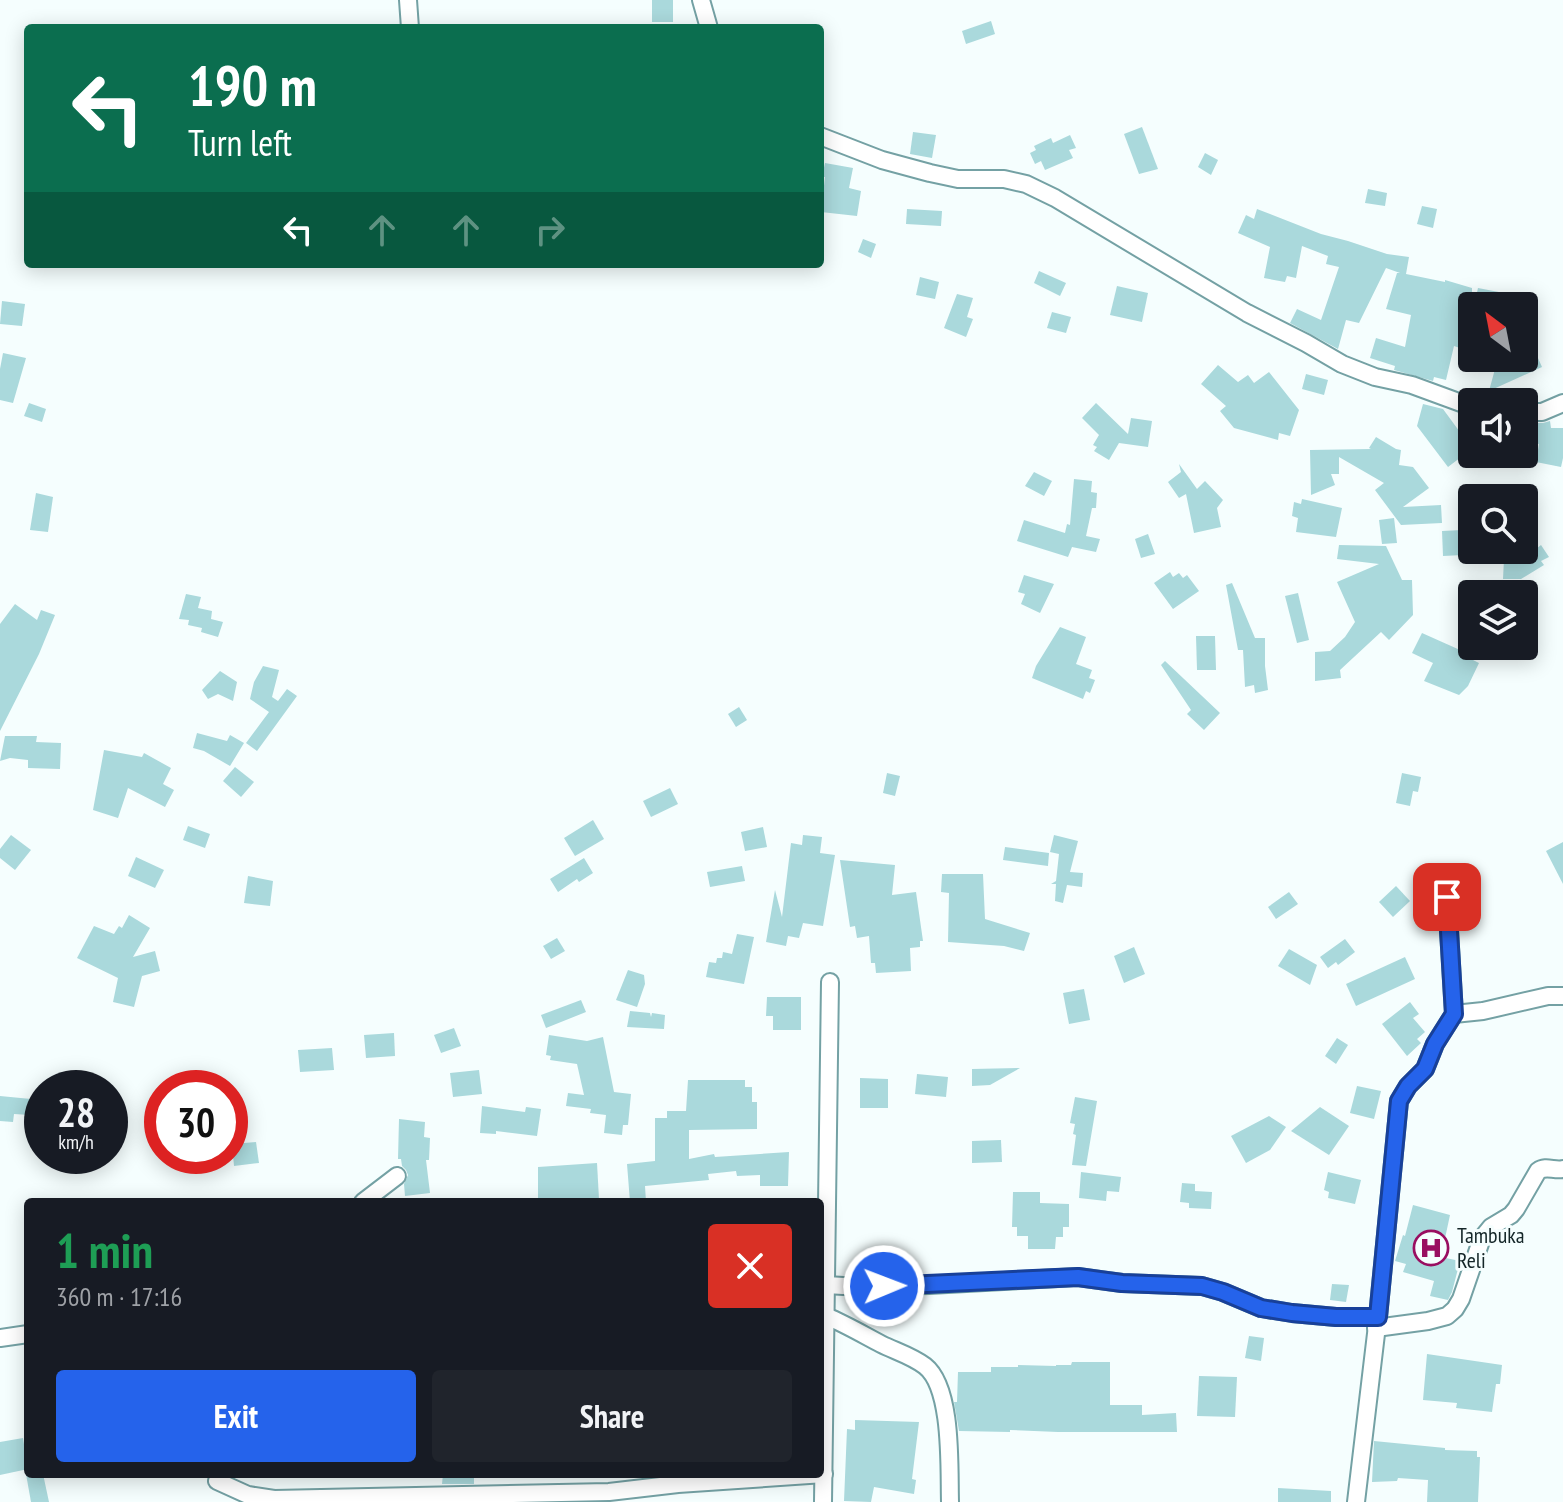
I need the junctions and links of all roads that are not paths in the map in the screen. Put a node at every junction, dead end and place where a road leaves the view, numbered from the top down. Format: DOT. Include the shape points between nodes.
graph roads {
  1 [pos="408,0"];
  2 [pos="701,0"];
  3 [pos="410,24"];
  4 [pos="708,24"];
  5 [pos="824,138"];
  6 [pos="1458,402"];
  7 [pos="1563,403"];
  8 [pos="1538,412"];
  9 [pos="1447,897"];
  10 [pos="830,982"];
  11 [pos="1563,996"];
  12 [pos="1454,1014"];
  13 [pos="1563,1169"];
  14 [pos="397,1176"];
  15 [pos="382,1196"];
  16 [pos="824,1289"];
  17 [pos="826,1316"];
  18 [pos="1377,1323"];
  19 [pos="24,1335"];
  20 [pos="0,1338"];
  21 [pos="824,1474"];
  22 [pos="766,1478"];
  23 [pos="824,1478"];
  24 [pos="217,1481"];
  25 [pos="823,1502"];
  26 [pos="950,1502"];
  27 [pos="1356,1502"];
  1 -- 3 [label="street"];
  2 -- 4 [label="street"];
  5 -- 6 [label="street" via="930,173 1026,184 1342,364"];
  7 -- 8 [label="street"];
  9 -- 12 [label="street"];
  10 -- 16 [label="street"];
  11 -- 12 [label="street"];
  12 -- 18 [label="street" via="1425,1069 1399,1101"];
  13 -- 18 [label="street" via="1538,1171 1511,1215 1482,1238 1461,1299 1447,1316"];
  14 -- 15 [label="street"];
  16 -- 17 [label="street"];
  16 -- 18 [label="street" via="1078,1277 1202,1286 1261,1308"];
  17 -- 21 [label="street"];
  17 -- 26 [label="street" via="912,1358 934,1376 946,1412"];
  18 -- 27 [label="street"];
  19 -- 20 [label="street"];
  22 -- 24 [label="street" via="609,1492 274,1499 248,1495"];
  23 -- 25 [label="street"];
}
